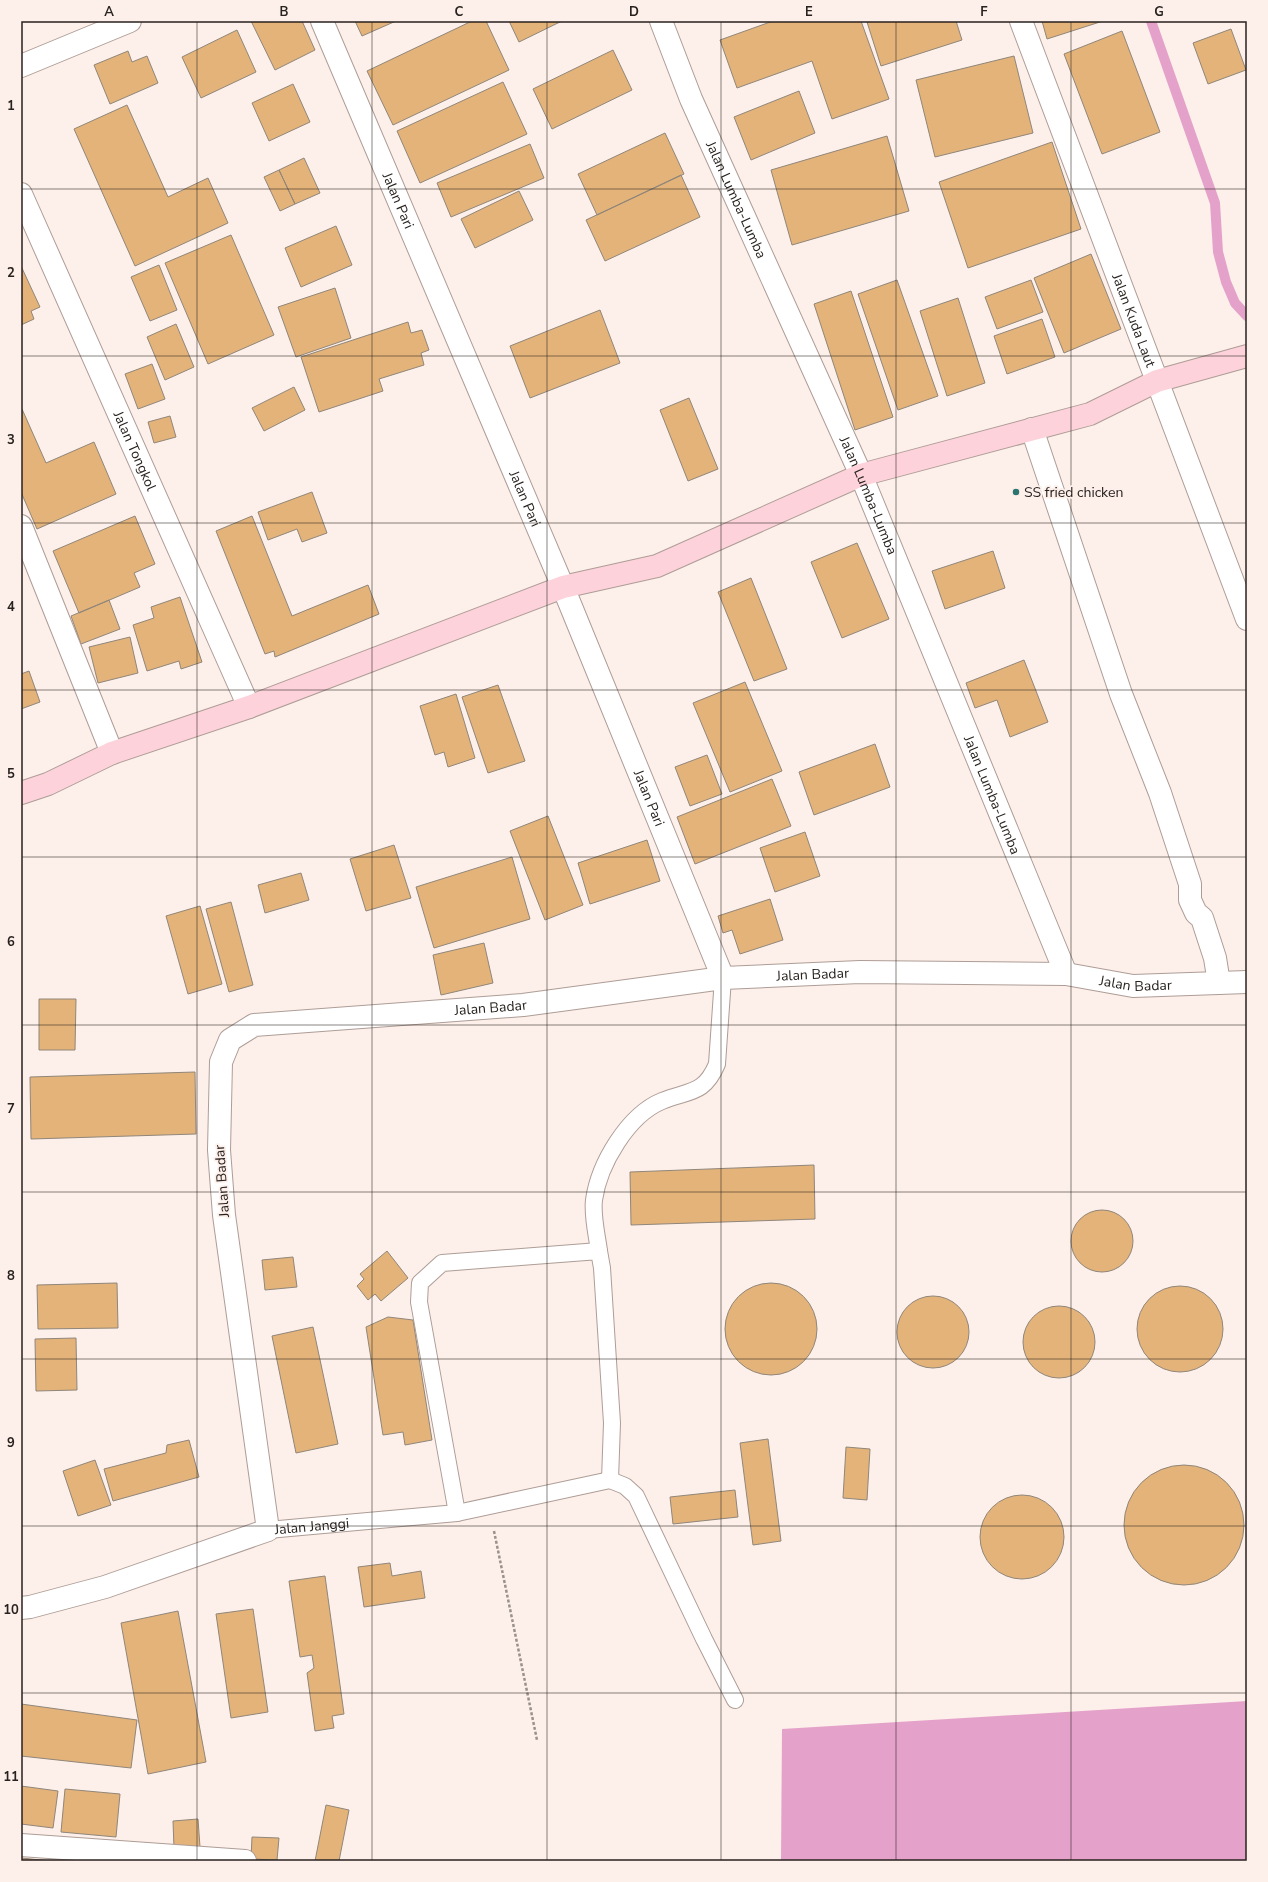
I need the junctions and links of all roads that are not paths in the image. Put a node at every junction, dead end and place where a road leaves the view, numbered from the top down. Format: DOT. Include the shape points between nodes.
graph roads {
  1 [pos="130,21"];
  2 [pos="322,21"];
  3 [pos="661,21"];
  4 [pos="1021,21"];
  5 [pos="21,66"];
  6 [pos="21,194"];
  7 [pos="1247,356"];
  8 [pos="1157,382"];
  9 [pos="1032,429"];
  10 [pos="861,475"];
  11 [pos="21,526"];
  12 [pos="563,587"];
  13 [pos="1247,619"];
  14 [pos="249,707"];
  15 [pos="112,753"];
  16 [pos="21,793"];
  17 [pos="1066,974"];
  18 [pos="724,978"];
  19 [pos="1247,982"];
  20 [pos="1219,983"];
  21 [pos="600,1251"];
  22 [pos="610,1480"];
  23 [pos="457,1513"];
  24 [pos="268,1530"];
  25 [pos="21,1608"];
  26 [pos="735,1700"];
  27 [pos="21,1845"];
  28 [pos="245,1861"];
  1 -- 5 [label="street"];
  2 -- 12 [label="street, Jalan Pari"];
  3 -- 10 [label="street, Jalan Lumba-Lumba" via="691,99"];
  4 -- 8 [label="street, Jalan Kuda Laut"];
  6 -- 14 [label="street, Jalan Tongkol"];
  7 -- 8 [label="main road"];
  8 -- 9 [label="main road" via="1090,414"];
  8 -- 13 [label="street, Jalan Kuda Laut"];
  9 -- 10 [label="main road"];
  9 -- 20 [label="street" via="1121,694 1160,793 1190,884 1190,900 1196,913 1202,918 1215,958"];
  10 -- 12 [label="main road" via="657,566"];
  10 -- 17 [label="street, Jalan Lumba-Lumba"];
  11 -- 15 [label="street"];
  12 -- 14 [label="main road"];
  12 -- 18 [label="street, Jalan Pari"];
  14 -- 15 [label="main road"];
  15 -- 16 [label="main road" via="48,784"];
  17 -- 18 [label="street, Jalan Badar" via="860,972"];
  17 -- 20 [label="street, Jalan Badar" via="1133,986"];
  18 -- 21 [label="lane" via="717,1064 712,1075 701,1088 662,1101 642,1114 620,1138 601,1171 594,1199"];
  18 -- 24 [label="street, Jalan Badar" via="523,1005 254,1025 230,1040 221,1062 219,1150 224,1215"];
  19 -- 20 [label="street, Jalan Badar"];
  21 -- 22 [label="lane" via="612,1423"];
  21 -- 23 [label="lane" via="442,1263 420,1283 419,1302"];
  22 -- 23 [label="lane, Jalan Janggi"];
  22 -- 26 [label="lane" via="625,1486 636,1496"];
  23 -- 24 [label="lane, Jalan Janggi"];
  24 -- 25 [label="street, Jalan Janggi" via="105,1587"];
  27 -- 28 [label="street"];
}
